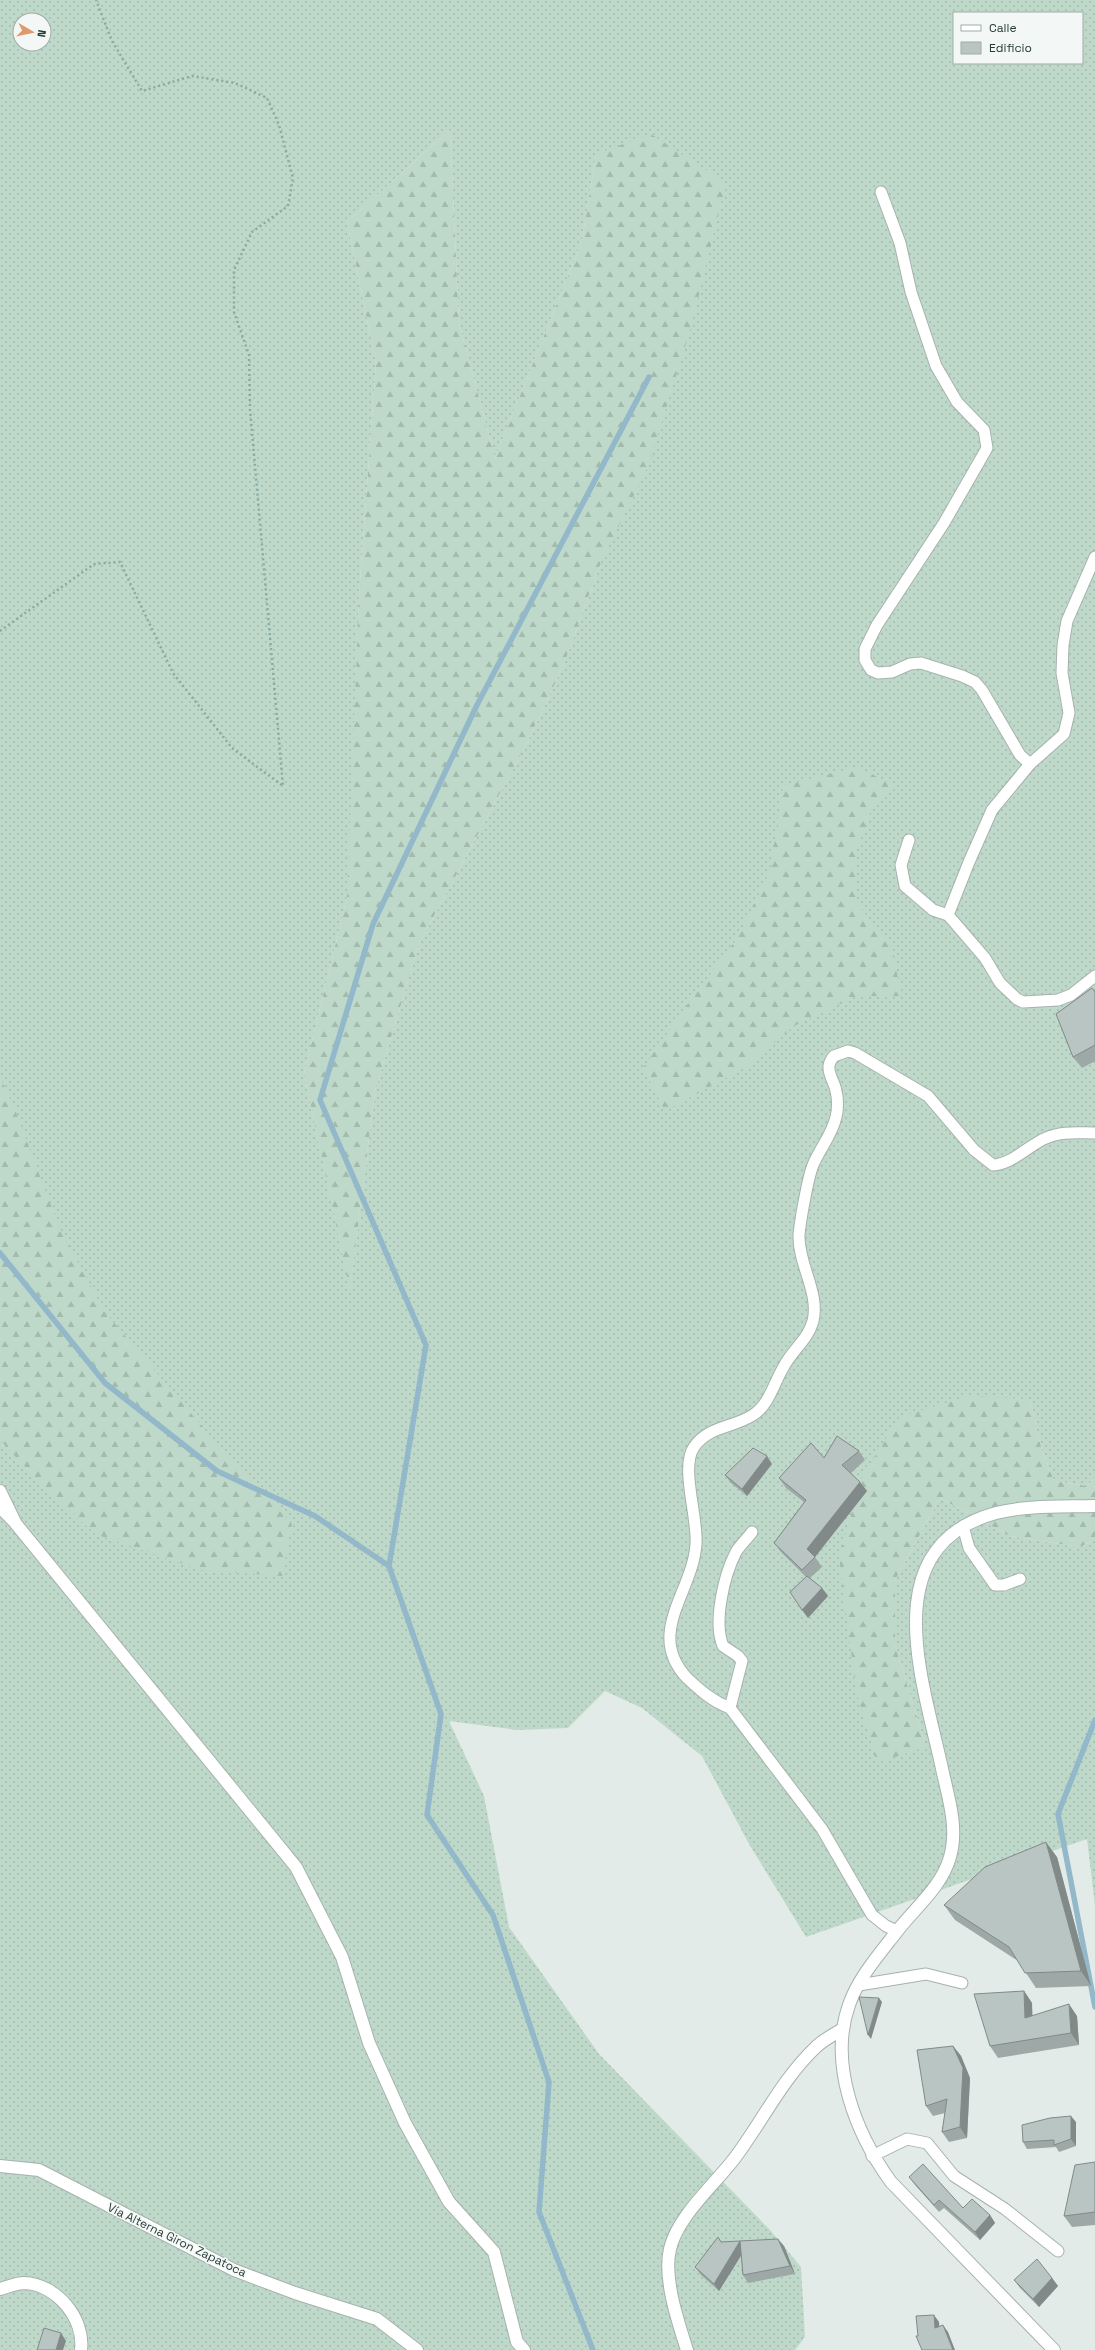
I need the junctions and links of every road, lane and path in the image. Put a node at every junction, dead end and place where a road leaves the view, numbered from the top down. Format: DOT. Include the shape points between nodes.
graph roads {
  1 [pos="96,0"];
  2 [pos="880,192"];
  3 [pos="1095,557"];
  4 [pos="0,631"];
  5 [pos="1030,764"];
  6 [pos="909,840"];
  7 [pos="948,915"];
  8 [pos="1095,976"];
  9 [pos="1095,1133"];
  10 [pos="0,1491"];
  11 [pos="1095,1506"];
  12 [pos="0,1508"];
  13 [pos="16,1524"];
  14 [pos="963,1526"];
  15 [pos="752,1532"];
  16 [pos="1020,1579"];
  17 [pos="730,1708"];
  18 [pos="897,1931"];
  19 [pos="962,1983"];
  20 [pos="858,1985"];
  21 [pos="841,2030"];
  22 [pos="872,2156"];
  23 [pos="0,2166"];
  24 [pos="1058,2252"];
  25 [pos="0,2289"];
  26 [pos="81,2350"];
  27 [pos="418,2350"];
  28 [pos="524,2350"];
  29 [pos="687,2350"];
  30 [pos="1054,2350"];
  1 -- 4 [label="path" via="112,41 142,90 192,76 235,83 267,98 279,125 293,178 288,206 252,232 234,270 234,312 249,355 250,409 283,786 232,748 173,673 120,562 94,564"];
  2 -- 5 [label="lane" via="900,243 911,292 936,366 957,402 984,430 987,448 944,523 876,625 865,649 866,660 871,670 878,673 892,672 910,664 921,663 975,682 1020,755"];
  3 -- 5 [label="lane" via="1067,621 1062,673 1069,713 1064,734"];
  5 -- 7 [label="lane" via="992,810"];
  6 -- 7 [label="lane" via="900,865 905,886 933,910"];
  7 -- 8 [label="lane" via="985,958 1000,983 1023,1002 1058,1000 1071,995"];
  9 -- 17 [label="lane" via="1063,1132 1046,1138 1005,1162 993,1165 974,1150 928,1096 855,1053 848,1051 834,1056 829,1066 836,1090 837,1116 829,1138 813,1166 799,1236 802,1260 815,1312 811,1330 785,1364 761,1408 752,1416 712,1430 699,1441 689,1456 688,1470 696,1544 687,1584 670,1625 669,1645 674,1660 692,1682 714,1701"];
  10 -- 13 [label="street"];
  11 -- 14 [label="street" via="997,1513"];
  12 -- 13 [label="lane"];
  13 -- 28 [label="street" via="296,1867 342,1958 369,2043 405,2123 449,2202 494,2252 517,2342"];
  14 -- 16 [label="lane" via="969,1548 995,1585 1004,1585"];
  14 -- 18 [label="street" via="938,1547 921,1578 914,1614 916,1652 954,1824 950,1856 942,1880"];
  15 -- 17 [label="lane" via="736,1553 723,1589 719,1618 723,1646 742,1661"];
  17 -- 18 [label="lane" via="822,1829 872,1915"];
  18 -- 20 [label="street"];
  19 -- 20 [label="lane" via="926,1974"];
  20 -- 21 [label="street"];
  21 -- 22 [label="street" via="842,2057 852,2111"];
  21 -- 29 [label="street" via="817,2046 787,2080 735,2158 683,2220 670,2249 668,2267 678,2322"];
  22 -- 24 [label="lane" via="908,2139 927,2143 965,2186 1005,2209"];
  22 -- 30 [label="street" via="891,2182"];
  23 -- 27 [label="street, Vía Alterna Giron Zapatoca" via="39,2170 234,2270 377,2319"];
  25 -- 26 [label="street" via="24,2283 48,2288 74,2316"];
}
